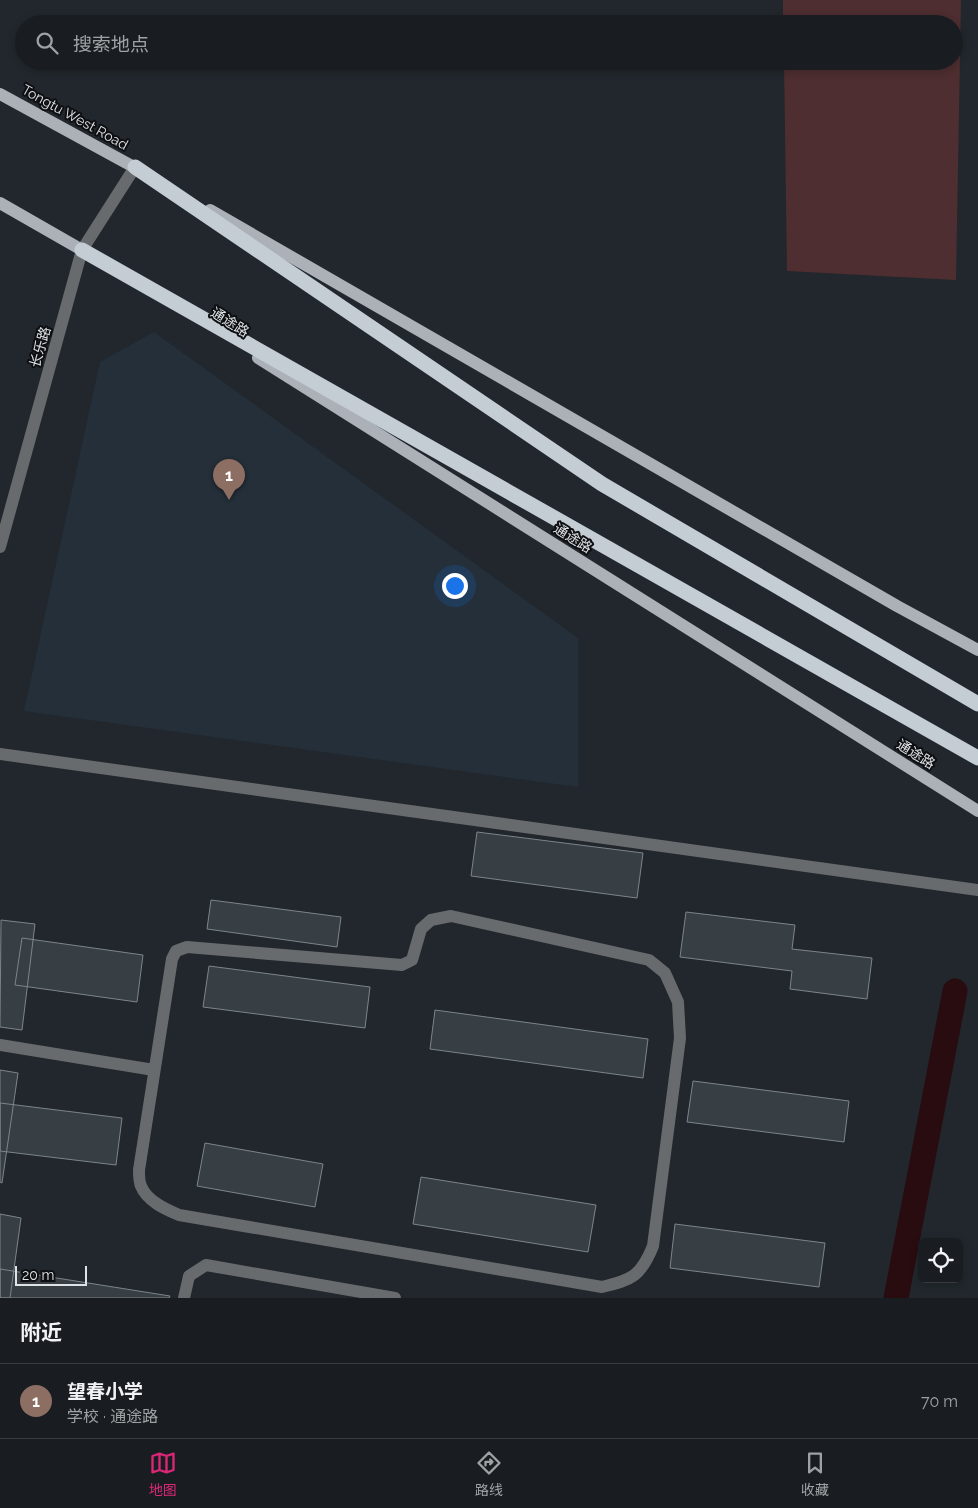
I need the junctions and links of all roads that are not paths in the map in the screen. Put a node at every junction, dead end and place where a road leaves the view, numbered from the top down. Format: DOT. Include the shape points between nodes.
graph roads {
  1 [pos="0,94"];
  2 [pos="136,167"];
  3 [pos="0,204"];
  4 [pos="82,250"];
  5 [pos="152,291"];
  6 [pos="0,547"];
  7 [pos="978,650"];
  8 [pos="978,704"];
  9 [pos="0,754"];
  10 [pos="978,758"];
  11 [pos="978,811"];
  12 [pos="978,890"];
  13 [pos="0,1045"];
  14 [pos="154,1070"];
  15 [pos="184,1298"];
  16 [pos="395,1298"];
  1 -- 2 [label="main road, Tongtu West Road"];
  2 -- 4 [label="street, 长乐路"];
  2 -- 7 [label="main road"];
  2 -- 8 [label="highway" via="602,484"];
  3 -- 4 [label="main road"];
  4 -- 5 [label="highway"];
  4 -- 6 [label="street, 长乐路"];
  5 -- 10 [label="highway"];
  5 -- 11 [label="main road, 通途路"];
  9 -- 12 [label="street"];
  13 -- 14 [label="street"];
  14 -- 14 [label="street" via="139,1170 141,1186 160,1207 179,1215 602,1287 625,1282 644,1266 653,1246 680,1038 678,1002 665,973 649,960 451,916 431,920 422,929 412,960 402,965 187,947 176,951 172,959"];
  15 -- 16 [label="street" via="189,1276 206,1265"];
}
